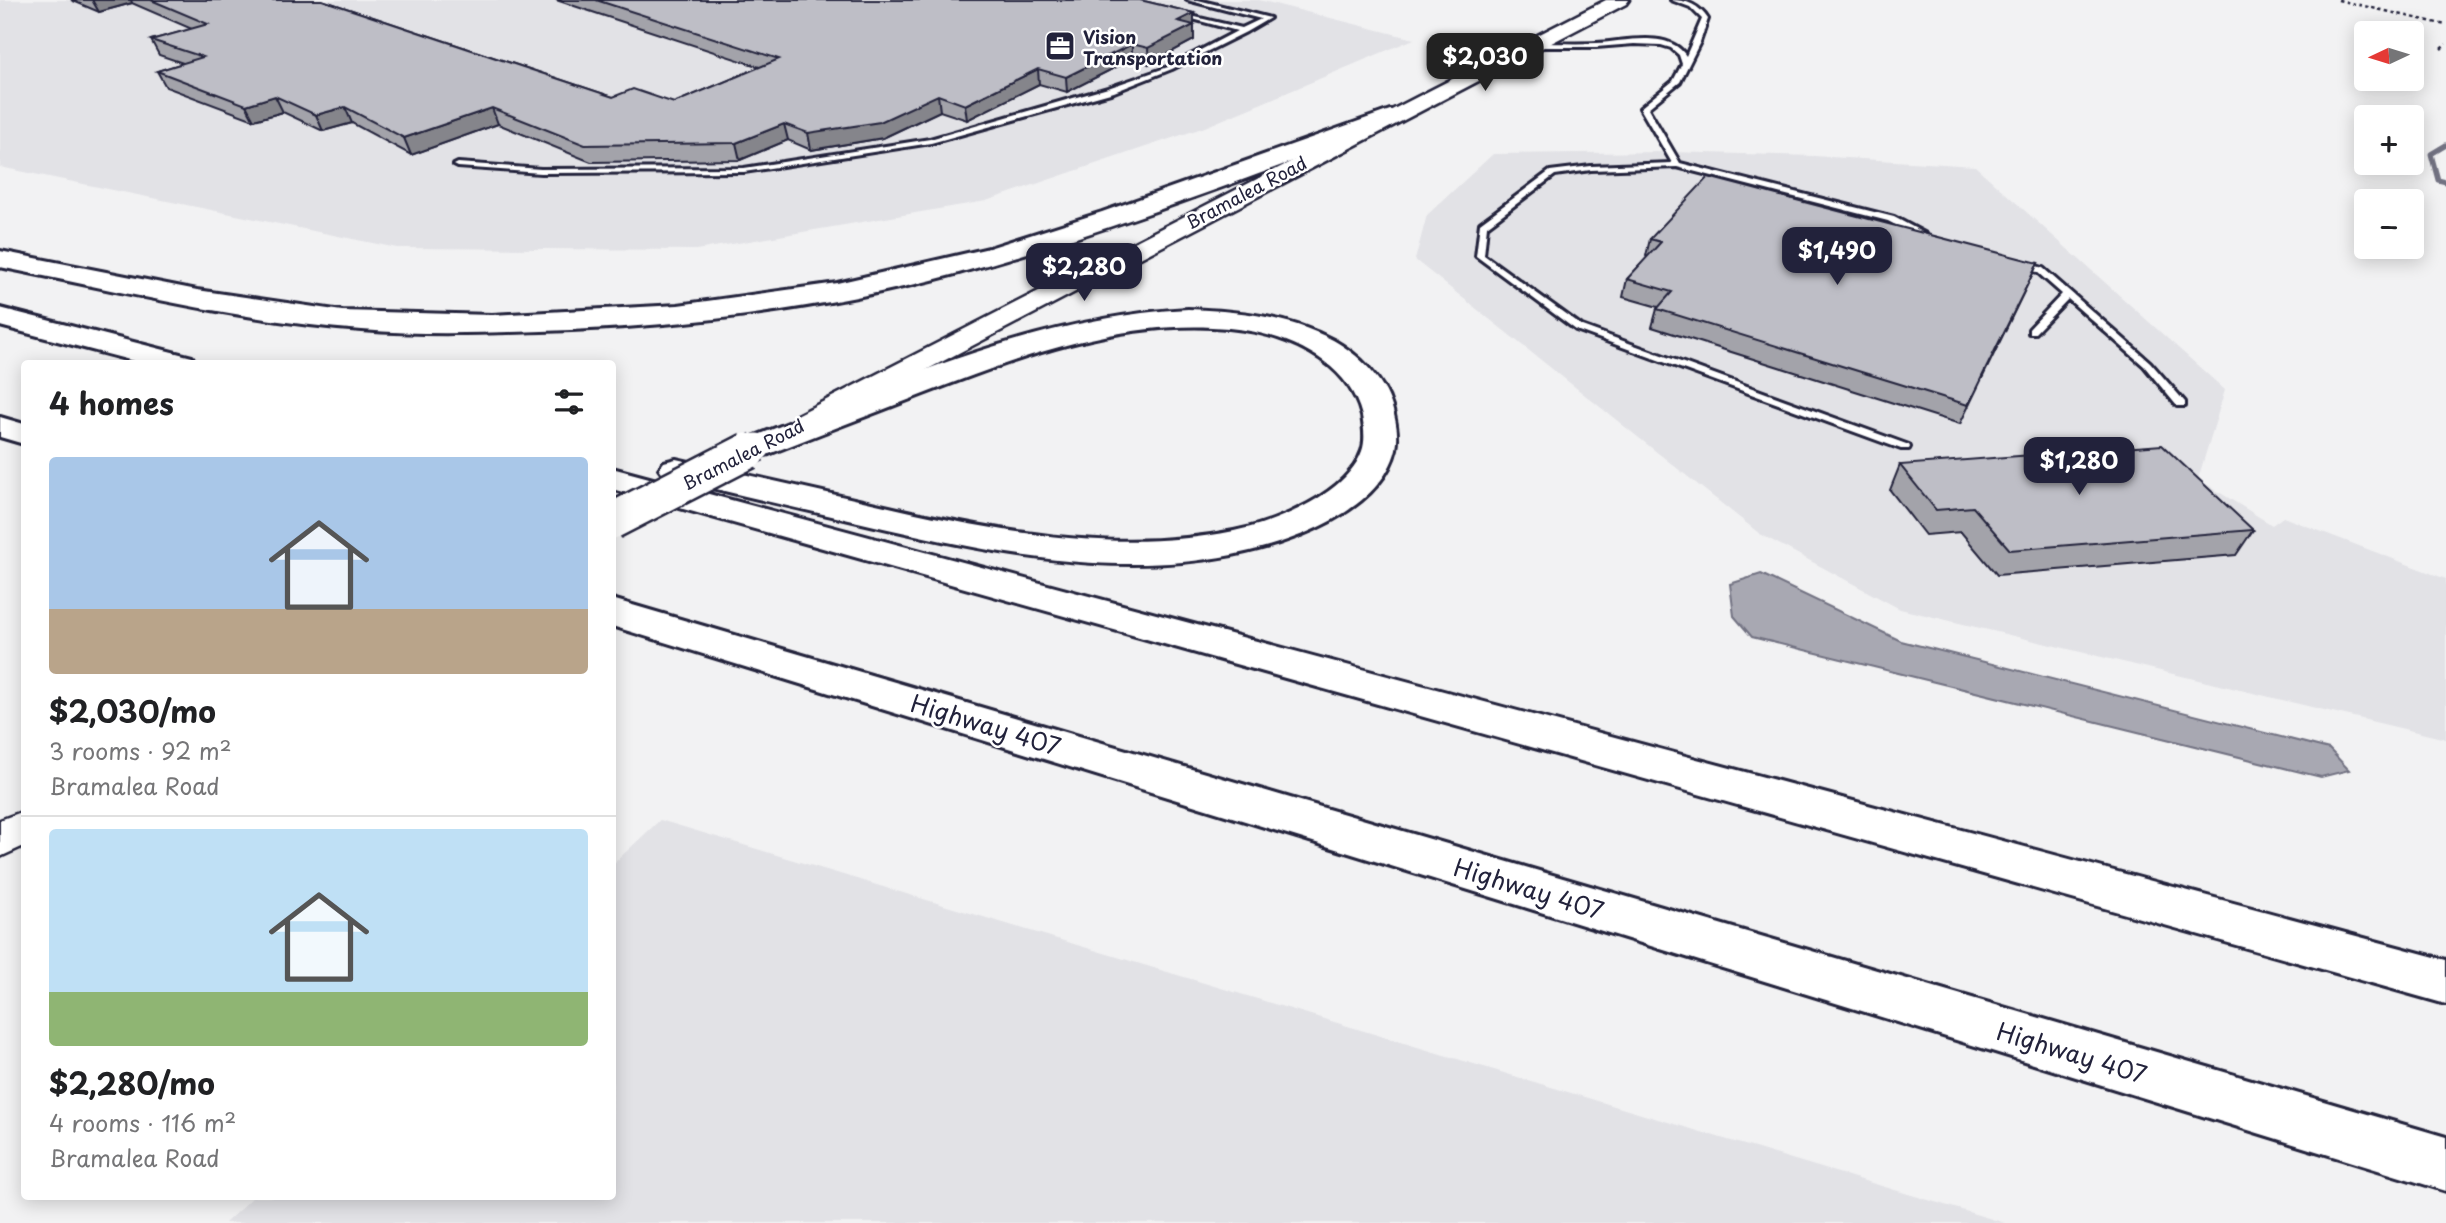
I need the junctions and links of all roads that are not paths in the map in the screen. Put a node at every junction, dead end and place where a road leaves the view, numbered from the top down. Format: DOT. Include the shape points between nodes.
graph roads {
  1 [pos="1190,0"];
  2 [pos="1620,0"];
  3 [pos="1674,0"];
  4 [pos="1171,12"];
  5 [pos="1244,31"];
  6 [pos="1535,46"];
  7 [pos="1686,65"];
  8 [pos="1390,117"];
  9 [pos="1677,164"];
  10 [pos="458,165"];
  11 [pos="1929,238"];
  12 [pos="0,259"];
  13 [pos="2015,263"];
  14 [pos="2068,295"];
  15 [pos="0,317"];
  16 [pos="2032,331"];
  17 [pos="166,360"];
  18 [pos="2181,404"];
  19 [pos="0,427"];
  20 [pos="21,433"];
  21 [pos="757,447"];
  22 [pos="1905,447"];
  23 [pos="616,467"];
  24 [pos="616,479"];
  25 [pos="616,519"];
  26 [pos="616,613"];
  27 [pos="21,829"];
  28 [pos="0,840"];
  29 [pos="2446,982"];
  30 [pos="2446,1164"];
  1 -- 5 [label="lane" via="1267,18"];
  2 -- 6 [label="main road, Bramalea Road"];
  3 -- 7 [label="lane" via="1689,4 1705,19"];
  4 -- 5 [label="lane"];
  5 -- 10 [label="lane" via="1170,68 1111,90 931,141 744,170 541,171"];
  6 -- 7 [label="lane" via="1644,41 1678,50"];
  6 -- 8 [label="main road, Bramalea Road"];
  7 -- 9 [label="lane" via="1676,82 1644,108"];
  8 -- 12 [label="highway" via="1099,221 946,268 859,289 722,310 593,321 470,324 318,318 170,295"];
  8 -- 21 [label="main road, Bramalea Road"];
  9 -- 11 [label="lane" via="1891,219"];
  9 -- 22 [label="lane" via="1553,173 1483,225 1480,256 1579,328"];
  13 -- 14 [label="lane" via="2040,270"];
  14 -- 16 [label="lane"];
  14 -- 18 [label="lane" via="2147,364"];
  15 -- 17 [label="highway"];
  19 -- 20 [label="highway"];
  21 -- 23 [label="highway" via="1026,346 1092,327 1171,317 1266,326 1326,349 1359,375 1373,396 1381,439 1378,454 1348,493 1294,526 1231,544 1160,552 1028,546 659,465"];
  21 -- 25 [label="main road, Bramalea Road, bridge"];
  24 -- 29 [label="highway"];
  26 -- 30 [label="highway, Highway 407"];
  27 -- 28 [label="main road"];
}
